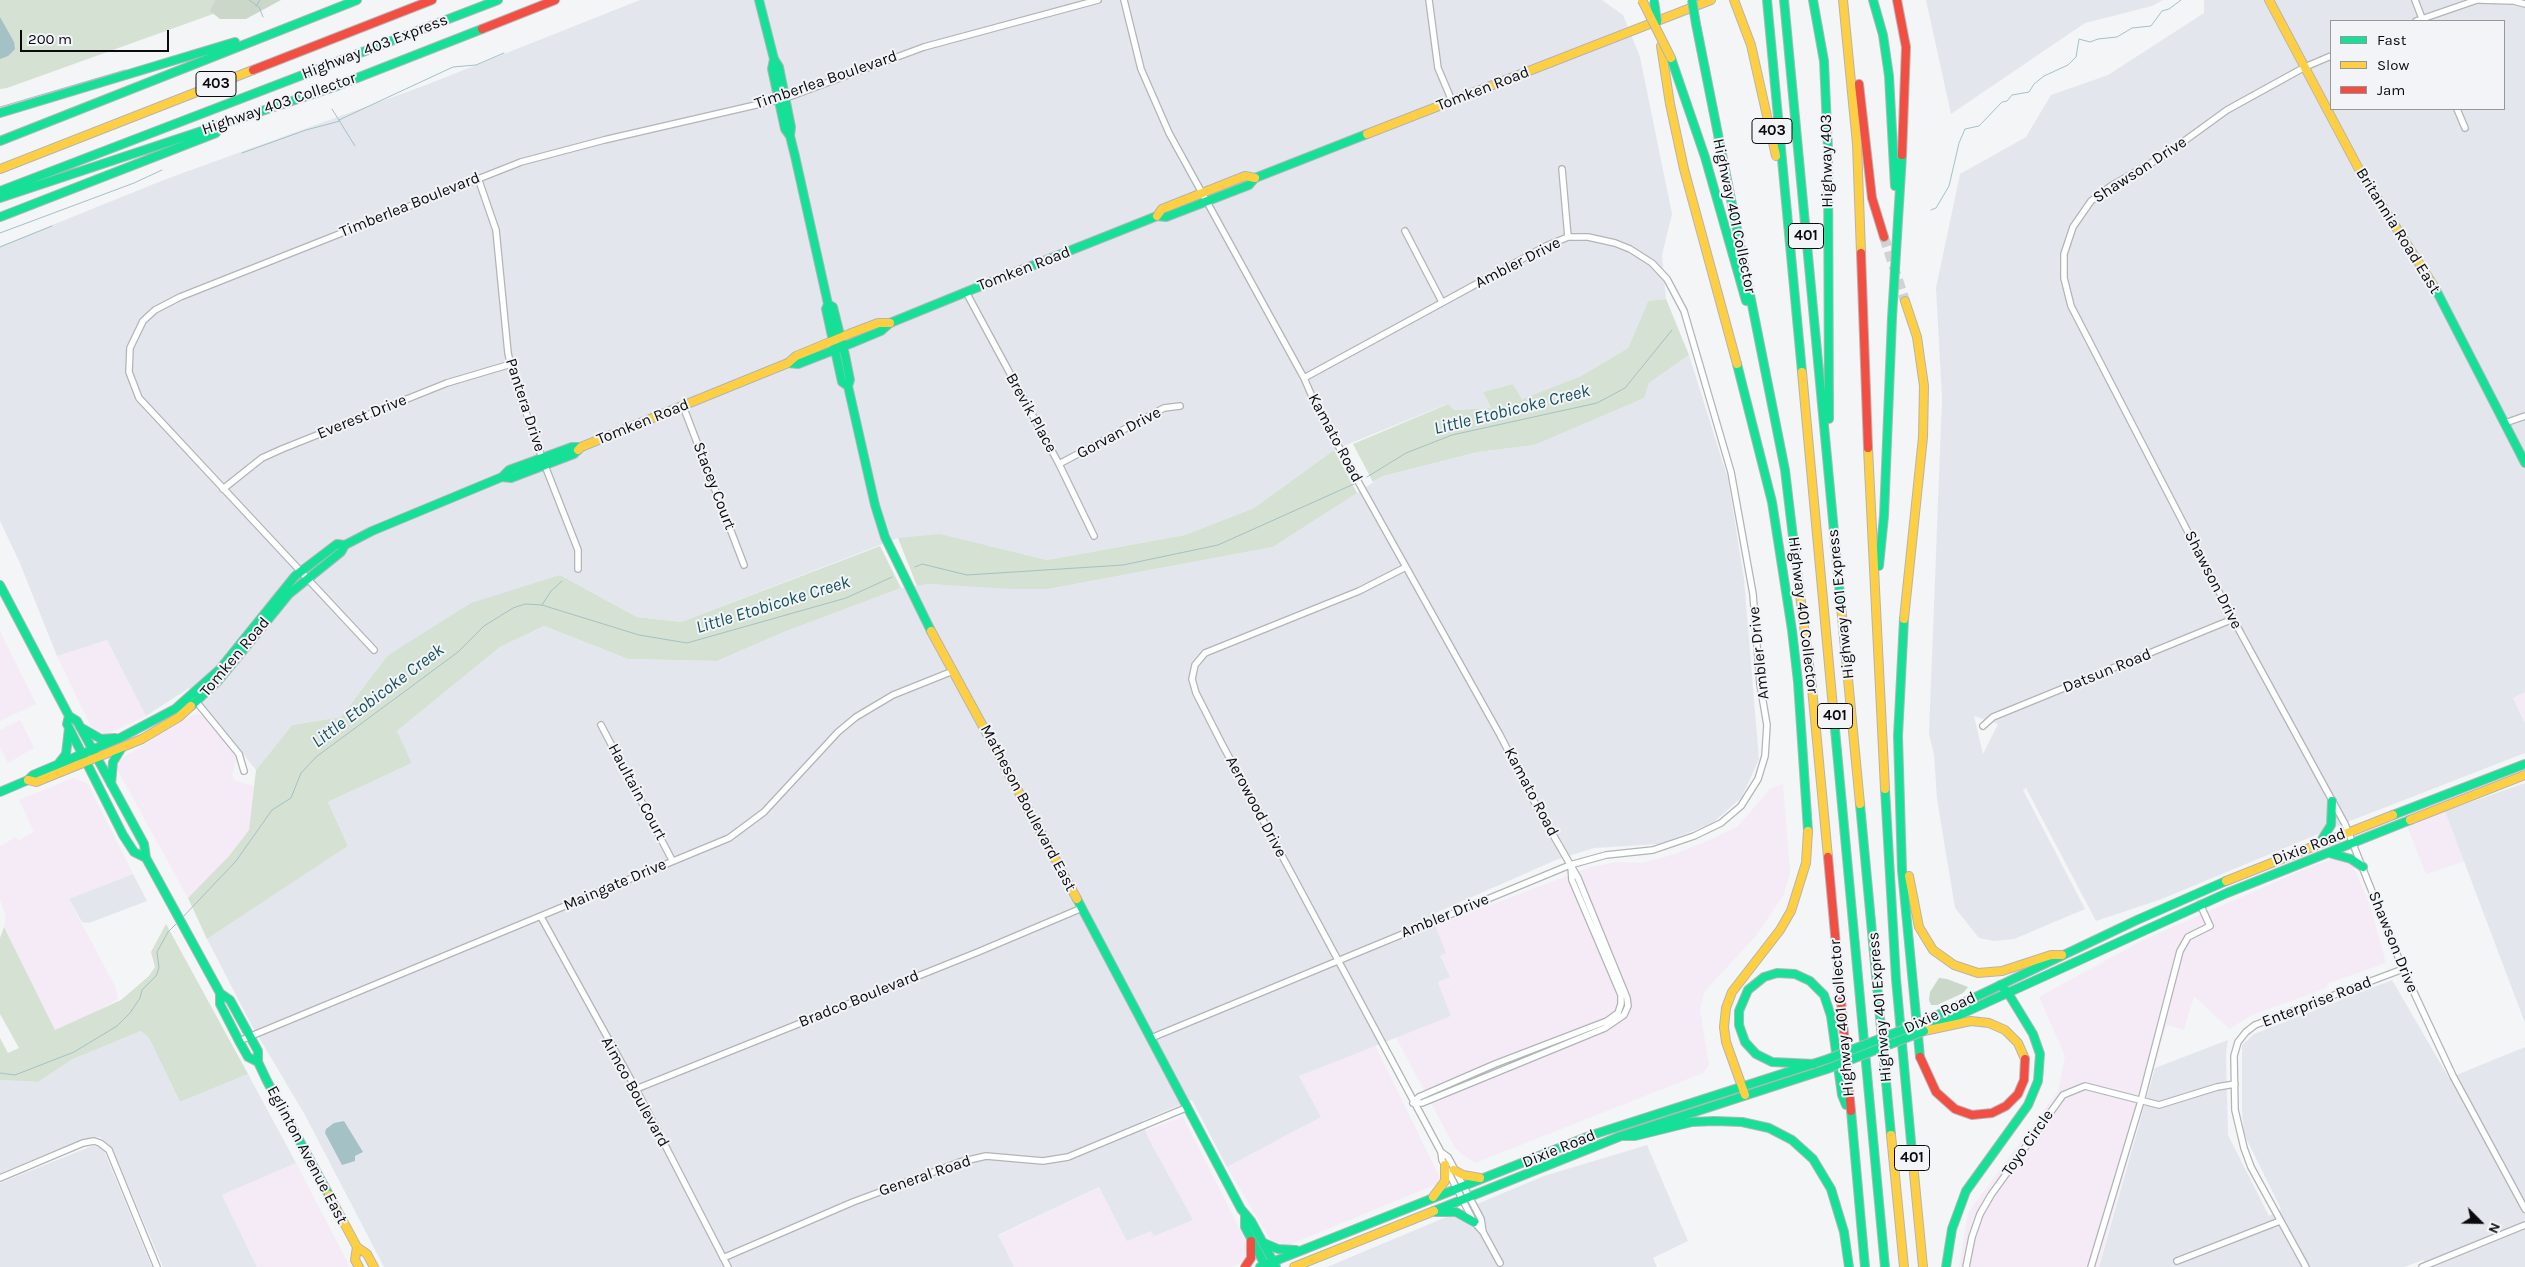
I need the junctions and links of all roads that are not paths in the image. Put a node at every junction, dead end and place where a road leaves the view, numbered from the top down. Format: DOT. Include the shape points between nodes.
graph roads {
  1 [pos="357,0"];
  2 [pos="432,0"];
  3 [pos="498,0"];
  4 [pos="555,0"];
  5 [pos="759,0"];
  6 [pos="1098,0"];
  7 [pos="1124,0"];
  8 [pos="1428,0"];
  9 [pos="1642,0"];
  10 [pos="1692,0"];
  11 [pos="1711,0"];
  12 [pos="1734,0"];
  13 [pos="1767,0"];
  14 [pos="1784,0"];
  15 [pos="1813,0"];
  16 [pos="1843,0"];
  17 [pos="1873,0"];
  18 [pos="1897,0"];
  19 [pos="2269,0"];
  20 [pos="2415,0"];
  21 [pos="2478,0"];
  22 [pos="1654,1"];
  23 [pos="2525,4"];
  24 [pos="2420,20"];
  25 [pos="258,38"];
  26 [pos="1848,40"];
  27 [pos="2330,56"];
  28 [pos="2305,67"];
  29 [pos="334,87"];
  30 [pos="782,99"];
  31 [pos="1452,101"];
  32 [pos="2457,110"];
  33 [pos="0,113"];
  34 [pos="2465,128"];
  35 [pos="0,141"];
  36 [pos="0,169"];
  37 [pos="1562,169"];
  38 [pos="478,178"];
  39 [pos="1255,178"];
  40 [pos="0,191"];
  41 [pos="1203,193"];
  42 [pos="0,198"];
  43 [pos="1208,201"];
  44 [pos="34,204"];
  45 [pos="1157,216"];
  46 [pos="0,217"];
  47 [pos="0,222"];
  48 [pos="1897,230"];
  49 [pos="1405,231"];
  50 [pos="1568,237"];
  51 [pos="1884,237"];
  52 [pos="1792,253"];
  53 [pos="966,292"];
  54 [pos="1905,300"];
  55 [pos="1442,302"];
  56 [pos="890,323"];
  57 [pos="836,339"];
  58 [pos="839,348"];
  59 [pos="1763,360"];
  60 [pos="788,363"];
  61 [pos="511,364"];
  62 [pos="1304,378"];
  63 [pos="683,406"];
  64 [pos="1180,406"];
  65 [pos="2525,416"];
  66 [pos="2505,423"];
  67 [pos="543,461"];
  68 [pos="1059,464"];
  69 [pos="2525,464"];
  70 [pos="1829,472"];
  71 [pos="222,489"];
  72 [pos="1094,536"];
  73 [pos="345,545"];
  74 [pos="744,565"];
  75 [pos="1406,567"];
  76 [pos="578,569"];
  77 [pos="301,571"];
  78 [pos="307,578"];
  79 [pos="0,585"];
  80 [pos="1876,599"];
  81 [pos="2233,619"];
  82 [pos="374,650"];
  83 [pos="953,671"];
  84 [pos="194,699"];
  85 [pos="69,716"];
  86 [pos="601,724"];
  87 [pos="1983,726"];
  88 [pos="80,727"];
  89 [pos="69,728"];
  90 [pos="122,737"];
  91 [pos="124,747"];
  92 [pos="94,754"];
  93 [pos="83,758"];
  94 [pos="58,764"];
  95 [pos="2525,764"];
  96 [pos="244,771"];
  97 [pos="2525,775"];
  98 [pos="28,780"];
  99 [pos="111,784"];
  100 [pos="0,792"];
  101 [pos="2332,801"];
  102 [pos="1900,818"];
  103 [pos="2348,832"];
  104 [pos="2320,843"];
  105 [pos="2353,843"];
  106 [pos="2327,853"];
  107 [pos="146,858"];
  108 [pos="672,860"];
  109 [pos="1570,865"];
  110 [pos="2362,867"];
  111 [pos="2200,904"];
  112 [pos="1082,908"];
  113 [pos="541,917"];
  114 [pos="2062,955"];
  115 [pos="1339,959"];
  116 [pos="2402,969"];
  117 [pos="2000,985"];
  118 [pos="220,993"];
  119 [pos="2008,993"];
  120 [pos="1924,1030"];
  121 [pos="249,1036"];
  122 [pos="1151,1038"];
  123 [pos="239,1041"];
  124 [pos="258,1062"];
  125 [pos="1814,1064"];
  126 [pos="2235,1084"];
  127 [pos="1742,1087"];
  128 [pos="636,1090"];
  129 [pos="1745,1095"];
  130 [pos="2141,1101"];
  131 [pos="1413,1103"];
  132 [pos="1188,1106"];
  133 [pos="1851,1118"];
  134 [pos="1621,1136"];
  135 [pos="1441,1152"];
  136 [pos="1445,1165"];
  137 [pos="1454,1170"];
  138 [pos="0,1178"];
  139 [pos="1484,1178"];
  140 [pos="1460,1187"];
  141 [pos="1465,1197"];
  142 [pos="1432,1199"];
  143 [pos="2525,1209"];
  144 [pos="1428,1213"];
  145 [pos="1245,1216"];
  146 [pos="2280,1221"];
  147 [pos="1474,1222"];
  148 [pos="2525,1225"];
  149 [pos="1483,1232"];
  150 [pos="1251,1239"];
  151 [pos="1264,1243"];
  152 [pos="357,1247"];
  153 [pos="1298,1250"];
  154 [pos="723,1258"];
  155 [pos="2177,1261"];
  156 [pos="1500,1263"];
  157 [pos="1275,1264"];
  158 [pos="1303,1265"];
  159 [pos="1264,1266"];
  160 [pos="157,1267"];
  161 [pos="359,1267"];
  162 [pos="374,1267"];
  163 [pos="728,1267"];
  164 [pos="1245,1267"];
  165 [pos="1294,1267"];
  166 [pos="1849,1267"];
  167 [pos="1866,1267"];
  168 [pos="1885,1267"];
  169 [pos="1904,1267"];
  170 [pos="1923,1267"];
  171 [pos="1946,1267"];
  172 [pos="1966,1267"];
  173 [pos="2091,1267"];
  174 [pos="2306,1267"];
  175 [pos="2422,1267"];
  1 -- 25 [label="main road, 403"];
  2 -- 36 [label="main road, Highway 403 Express / 403"];
  3 -- 40 [label="main road, Highway 403 Express / 403"];
  4 -- 29 [label="main road, Highway 403 Collector / 403"];
  5 -- 30 [label="main road, Matheson Boulevard East" via="774,59 779,67"];
  6 -- 30 [label="street, Timberlea Boulevard" via="924,47"];
  7 -- 41 [label="street, Kamato Road" via="1141,69 1169,133"];
  8 -- 31 [label="street" via="1438,68"];
  9 -- 59 [label="main road, bridge" via="1671,58 1705,157"];
  10 -- 59 [label="main road, Highway 401 Collector / 401, bridge"];
  11 -- 31 [label="main road, Tomken Road"];
  12 -- 52 [label="main road, 403" via="1751,45 1766,103"];
  13 -- 52 [label="main road, Highway 401 Express / 401"];
  14 -- 70 [label="main road, Highway 401 Express / 401"];
  15 -- 70 [label="main road, Highway 403" via="1824,61 1828,149"];
  16 -- 26 [label="main road, 401"];
  17 -- 48 [label="main road" via="1883,35 1889,76"];
  18 -- 48 [label="main road" via="1907,63 1905,142"];
  19 -- 28 [label="main road, Britannia Road East"];
  20 -- 24 [label="street"];
  21 -- 23 [label="street"];
  21 -- 24 [label="street"];
  22 -- 127 [label="main road, bridge" via="1684,169 1759,443 1772,502 1798,682 1808,820 1806,863 1791,911 1732,992 1726,1008 1726,1042"];
  25 -- 33 [label="main road" via="230,43"];
  25 -- 35 [label="main road, 403"];
  26 -- 51 [label="main road" via="1856,59 1872,198"];
  26 -- 80 [label="main road, 401" via="1857,144"];
  27 -- 28 [label="street, Shawson Drive"];
  28 -- 66 [label="main road, Britannia Road East" via="2361,174 2445,305"];
  28 -- 81 [label="street, Shawson Drive" via="2227,110 2165,155 2091,200 2073,227 2064,254 2064,278 2070,304"];
  29 -- 42 [label="main road, Highway 403 Collector / 403"];
  29 -- 44 [label="main road"];
  30 -- 38 [label="street, Timberlea Boulevard" via="556,152"];
  30 -- 57 [label="main road, Matheson Boulevard East" via="785,129 790,136 828,304 826,310"];
  31 -- 39 [label="main road, Tomken Road"];
  32 -- 34 [label="street"];
  37 -- 50 [label="street"];
  38 -- 61 [label="street, Pantera Drive" via="496,230"];
  38 -- 71 [label="street, Timberlea Boulevard" via="180,297 154,310 144,321 130,348 129,372 136,393"];
  39 -- 41 [label="main road, Tomken Road" via="1245,176"];
  39 -- 43 [label="main road, Tomken Road" via="1249,185"];
  41 -- 43 [label="street, Kamato Road"];
  41 -- 45 [label="main road, Tomken Road" via="1162,209"];
  43 -- 45 [label="main road, Tomken Road" via="1166,217"];
  43 -- 62 [label="street, Kamato Road"];
  44 -- 46 [label="main road"];
  44 -- 47 [label="main road"];
  45 -- 53 [label="main road, Tomken Road"];
  48 -- 80 [label="main road" via="1884,516"];
  49 -- 55 [label="street"];
  50 -- 55 [label="street, Ambler Drive"];
  50 -- 109 [label="street, Ambler Drive" via="1604,240 1643,257 1667,279 1684,311 1735,491 1753,594 1767,737 1762,769 1752,790 1741,806 1721,823 1663,848 1606,854"];
  52 -- 168 [label="main road, Highway 401 Express / 401"];
  53 -- 56 [label="main road, Tomken Road"];
  53 -- 68 [label="street, Brevik Place"];
  54 -- 102 [label="main road" via="1922,361 1925,411 1898,698"];
  55 -- 62 [label="street, Ambler Drive"];
  56 -- 57 [label="main road, Tomken Road" via="878,323"];
  56 -- 58 [label="main road, Tomken Road" via="881,331"];
  57 -- 58 [label="main road, Matheson Boulevard East"];
  57 -- 60 [label="main road, Tomken Road" via="796,356"];
  58 -- 60 [label="main road, Tomken Road" via="798,364"];
  58 -- 83 [label="main road, Matheson Boulevard East" via="850,380 848,386 868,477 885,537 914,600"];
  59 -- 133 [label="main road, Highway 401 Collector / 401" via="1785,470 1812,688"];
  60 -- 63 [label="main road, Tomken Road"];
  61 -- 67 [label="street, Pantera Drive"];
  61 -- 71 [label="street, Everest Drive" via="448,383 277,451 262,458"];
  62 -- 75 [label="street, Kamato Road" via="1317,408"];
  63 -- 67 [label="main road, Tomken Road" via="581,448 572,446"];
  63 -- 74 [label="street, Stacey Court"];
  64 -- 68 [label="street, Gorvan Drive" via="1164,408"];
  65 -- 66 [label="street"];
  66 -- 69 [label="main road, Britannia Road East"];
  67 -- 73 [label="main road, Tomken Road" via="509,470 502,478"];
  67 -- 76 [label="street, Pantera Drive" via="578,550"];
  68 -- 72 [label="street, Brevik Place"];
  70 -- 169 [label="main road, Highway 401 Express / 401"];
  71 -- 77 [label="street, Timberlea Boulevard"];
  73 -- 77 [label="main road, Tomken Road" via="337,544"];
  73 -- 78 [label="main road, Tomken Road" via="341,552"];
  75 -- 109 [label="street, Kamato Road"];
  75 -- 115 [label="street, Aerowood Drive" via="1358,591 1205,653 1192,672 1192,685 1198,698"];
  77 -- 78 [label="street, Timberlea Boulevard"];
  77 -- 84 [label="main road, Tomken Road" via="280,592"];
  78 -- 82 [label="street, Timberlea Boulevard"];
  78 -- 84 [label="main road, Tomken Road" via="276,608 229,668"];
  79 -- 85 [label="main road, Eglinton Avenue East"];
  80 -- 170 [label="main road, 401" via="1896,979"];
  81 -- 87 [label="street, Datsun Road" via="1993,717"];
  81 -- 101 [label="street, Shawson Drive"];
  83 -- 108 [label="street, Maingate Drive" via="893,695 867,710 838,732 753,822 729,838"];
  83 -- 112 [label="main road, Matheson Boulevard East"];
  84 -- 90 [label="main road, Tomken Road"];
  84 -- 91 [label="main road, Tomken Road" via="157,731"];
  84 -- 96 [label="street" via="239,754"];
  85 -- 88 [label="main road, Eglinton Avenue East"];
  85 -- 89 [label="main road, Eglinton Avenue East"];
  86 -- 108 [label="street, Haultain Court"];
  88 -- 90 [label="main road" via="101,739"];
  88 -- 92 [label="main road, Eglinton Avenue East"];
  89 -- 93 [label="main road, Eglinton Avenue East"];
  89 -- 94 [label="main road" via="66,754"];
  90 -- 92 [label="main road, Tomken Road"];
  91 -- 92 [label="main road, Tomken Road"];
  91 -- 99 [label="main road" via="113,762"];
  92 -- 93 [label="main road, Tomken Road"];
  92 -- 99 [label="main road, Eglinton Avenue East"];
  93 -- 94 [label="main road, Tomken Road"];
  93 -- 98 [label="main road, Tomken Road" via="36,782"];
  93 -- 107 [label="main road, Eglinton Avenue East" via="134,852"];
  94 -- 98 [label="main road, Tomken Road" via="32,775"];
  95 -- 103 [label="main road, Dixie Road"];
  97 -- 105 [label="main road, Dixie Road"];
  98 -- 100 [label="main road, Tomken Road"];
  99 -- 107 [label="main road, Eglinton Avenue East" via="144,844"];
  101 -- 103 [label="street, Shawson Drive"];
  101 -- 104 [label="main road" via="2331,825"];
  102 -- 114 [label="main road" via="1918,927 1933,950 1954,965 1978,973 2002,971 2051,955"];
  102 -- 120 [label="main road" via="1914,999 1926,1075 1947,1103 1972,1115 2000,1110 2018,1094 2024,1080 2025,1059 2018,1043 2005,1030 1989,1023 1971,1021"];
  103 -- 104 [label="main road, Dixie Road"];
  103 -- 105 [label="street, Shawson Drive"];
  104 -- 114 [label="main road, Dixie Road"];
  105 -- 106 [label="main road, Dixie Road"];
  105 -- 110 [label="street, Shawson Drive"];
  106 -- 110 [label="main road" via="2351,859"];
  106 -- 111 [label="main road, Dixie Road"];
  107 -- 118 [label="main road, Eglinton Avenue East"];
  108 -- 113 [label="street, Maingate Drive"];
  109 -- 115 [label="street, Ambler Drive"];
  109 -- 131 [label="street, Kamato Road" via="1572,880 1621,995 1618,1013 1607,1021 1419,1097"];
  110 -- 116 [label="street, Shawson Drive"];
  111 -- 119 [label="main road, Dixie Road"];
  111 -- 130 [label="street" via="2210,926 2188,938 2180,951"];
  112 -- 122 [label="main road, Matheson Boulevard East"];
  112 -- 128 [label="street, Bradco Boulevard"];
  113 -- 121 [label="street, Maingate Drive"];
  113 -- 128 [label="street, Aimco Boulevard"];
  114 -- 117 [label="main road, Dixie Road"];
  115 -- 122 [label="street, Ambler Drive"];
  115 -- 131 [label="street, Aerowood Drive"];
  116 -- 126 [label="street, Enterprise Road" via="2255,1025 2238,1042 2234,1056"];
  116 -- 143 [label="street, Shawson Drive" via="2453,1076"];
  117 -- 119 [label="main road"];
  117 -- 125 [label="main road, Dixie Road, bridge" via="1923,1022"];
  118 -- 121 [label="main road, Eglinton Avenue East" via="230,1000"];
  118 -- 123 [label="main road, Eglinton Avenue East" via="220,1004"];
  119 -- 120 [label="main road, Dixie Road"];
  119 -- 171 [label="main road" via="2033,1034 2040,1054 2038,1081 2028,1105 1966,1191 1952,1228"];
  120 -- 129 [label="main road, Dixie Road, bridge" via="1827,1069"];
  121 -- 123 [label="street, Maingate Drive"];
  121 -- 124 [label="main road, Eglinton Avenue East" via="258,1051"];
  122 -- 132 [label="main road, Matheson Boulevard East"];
  123 -- 124 [label="main road, Eglinton Avenue East" via="248,1057"];
  124 -- 152 [label="main road, Eglinton Avenue East"];
  125 -- 127 [label="main road, Dixie Road"];
  125 -- 133 [label="main road" via="1772,1062 1756,1054 1745,1042 1739,1024 1739,1010 1748,990 1764,977 1777,973 1795,974 1810,981 1824,995 1831,1016 1842,1096"];
  126 -- 130 [label="street, Toyo Circle" via="2159,1106"];
  126 -- 146 [label="street, Enterprise Road" via="2235,1110 2244,1148"];
  127 -- 129 [label="main road"];
  127 -- 139 [label="main road, Dixie Road" via="1592,1135"];
  128 -- 154 [label="street, Aimco Boulevard"];
  129 -- 134 [label="main road, Dixie Road"];
  130 -- 172 [label="street, Toyo Circle" via="2085,1086 2063,1095 1987,1201 1972,1237"];
  130 -- 173 [label="street"];
  131 -- 135 [label="street, Aerowood Drive"];
  132 -- 145 [label="main road, Matheson Boulevard East"];
  132 -- 154 [label="street, General Road" via="1068,1157 1043,1161 986,1156 960,1162 853,1202"];
  133 -- 167 [label="main road, Highway 401 Collector / 401"];
  134 -- 141 [label="main road, Dixie Road"];
  134 -- 166 [label="main road" via="1635,1136 1692,1122 1714,1121 1742,1122 1769,1128 1792,1140 1813,1159 1831,1189 1844,1232"];
  135 -- 136 [label="street, Aerowood Drive"];
  135 -- 137 [label="street, Aerowood Drive" via="1448,1157"];
  136 -- 140 [label="street, Aerowood Drive"];
  136 -- 142 [label="main road" via="1445,1181"];
  137 -- 139 [label="main road" via="1471,1178"];
  137 -- 140 [label="street, Aerowood Drive"];
  138 -- 160 [label="street" via="94,1141 109,1150"];
  139 -- 140 [label="main road, Dixie Road"];
  140 -- 141 [label="street, Aerowood Drive"];
  140 -- 142 [label="main road, Dixie Road"];
  141 -- 144 [label="main road, Dixie Road"];
  141 -- 147 [label="street, Aerowood Drive"];
  141 -- 149 [label="street, Aerowood Drive" via="1481,1219"];
  142 -- 153 [label="main road, Dixie Road"];
  144 -- 147 [label="main road" via="1456,1212"];
  144 -- 158 [label="main road, Dixie Road"];
  145 -- 150 [label="main road, Matheson Boulevard East" via="1245,1227"];
  145 -- 151 [label="main road, Matheson Boulevard East"];
  146 -- 155 [label="street"];
  146 -- 174 [label="street, Enterprise Road"];
  147 -- 149 [label="street, Aerowood Drive"];
  148 -- 175 [label="street"];
  149 -- 156 [label="street, Aerowood Drive"];
  150 -- 159 [label="main road, Matheson Boulevard East"];
  150 -- 164 [label="main road" via="1251,1258"];
  151 -- 153 [label="main road"];
  151 -- 157 [label="main road, Matheson Boulevard East"];
  152 -- 161 [label="main road, Eglinton Avenue East" via="355,1260"];
  152 -- 162 [label="main road, Eglinton Avenue East" via="368,1254"];
  153 -- 157 [label="main road, Dixie Road"];
  154 -- 163 [label="street, Aimco Boulevard"];
  157 -- 159 [label="main road, Dixie Road"];
  158 -- 165 [label="main road, Dixie Road"];
}
